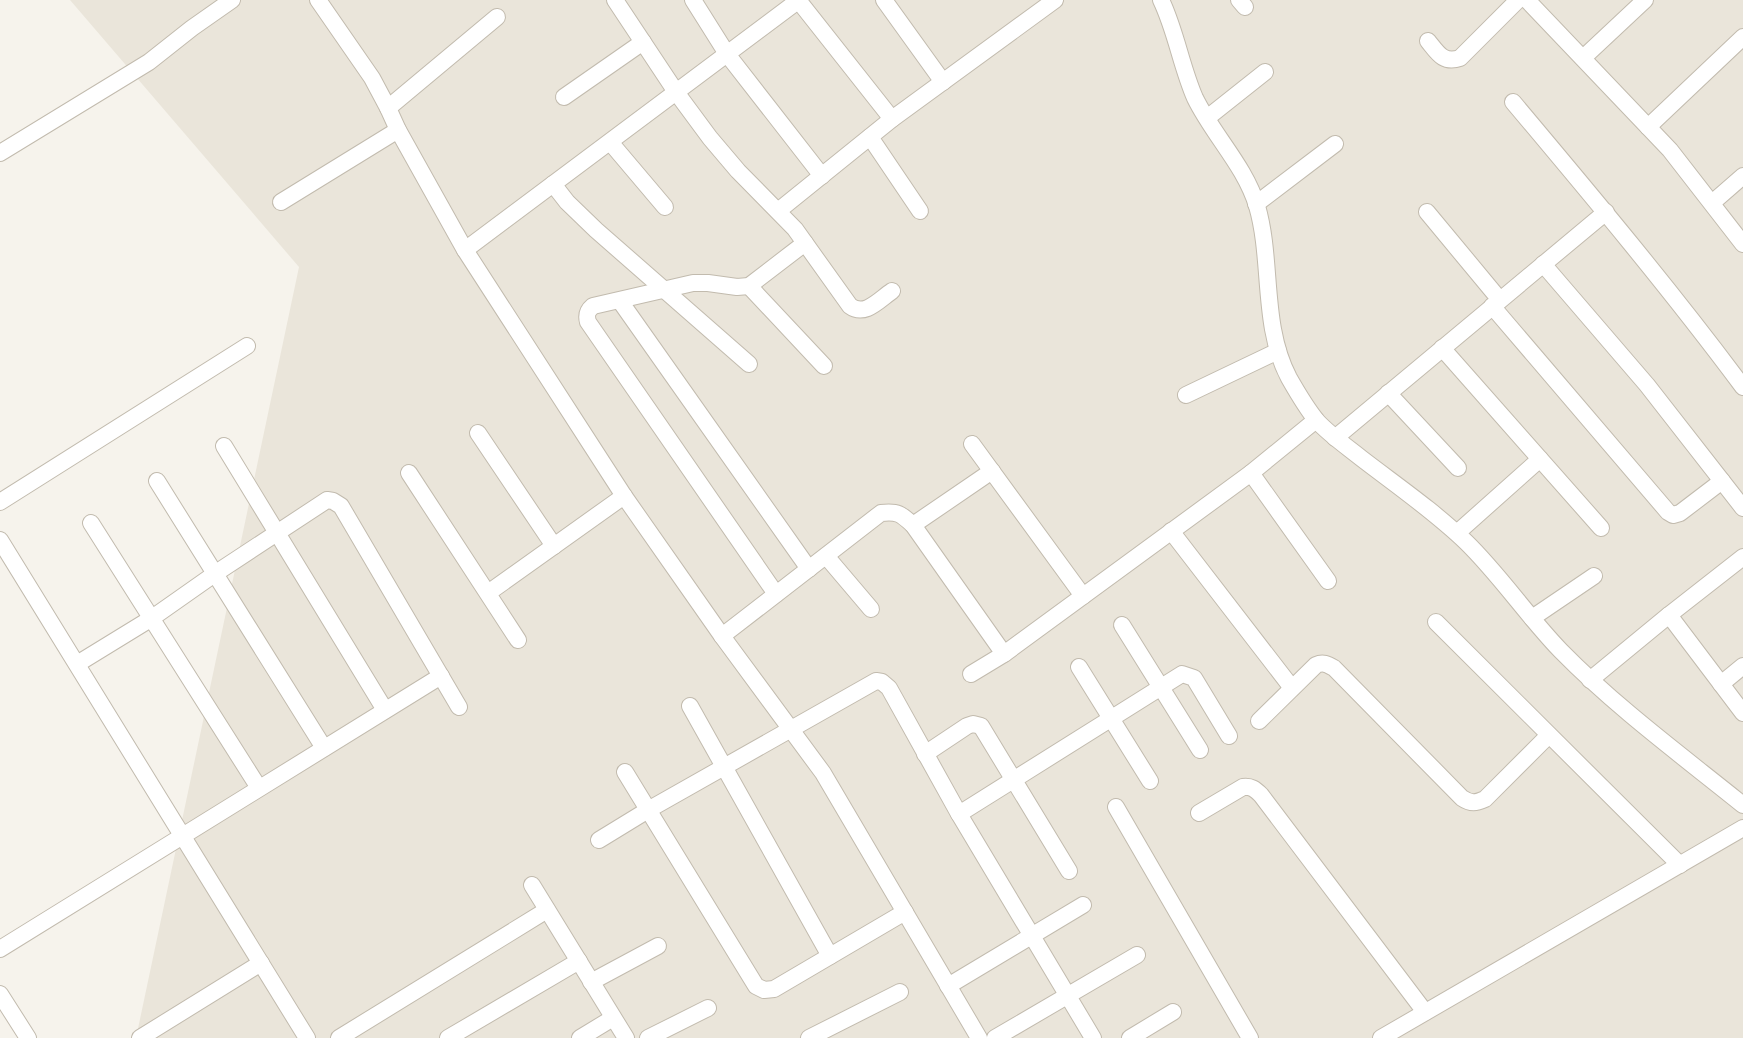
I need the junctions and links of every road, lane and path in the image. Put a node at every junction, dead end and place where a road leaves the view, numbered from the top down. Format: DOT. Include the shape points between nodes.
graph roads {
  1 [pos="232,0"];
  2 [pos="318,0"];
  3 [pos="693,0"];
  4 [pos="799,0"];
  5 [pos="884,0"];
  6 [pos="1054,0"];
  7 [pos="1161,0"];
  8 [pos="1518,0"];
  9 [pos="1527,0"];
  10 [pos="1645,0"];
  11 [pos="620,2"];
  12 [pos="497,17"];
  13 [pos="1743,37"];
  14 [pos="1428,40"];
  15 [pos="643,42"];
  16 [pos="727,54"];
  17 [pos="1583,58"];
  18 [pos="1265,72"];
  19 [pos="943,82"];
  20 [pos="676,92"];
  21 [pos="564,97"];
  22 [pos="1513,102"];
  23 [pos="388,108"];
  24 [pos="1207,118"];
  25 [pos="892,119"];
  26 [pos="1648,127"];
  27 [pos="398,130"];
  28 [pos="870,137"];
  29 [pos="610,142"];
  30 [pos="1335,144"];
  31 [pos="0,153"];
  32 [pos="822,176"];
  33 [pos="1743,176"];
  34 [pos="554,184"];
  35 [pos="281,202"];
  36 [pos="1712,203"];
  37 [pos="1256,204"];
  38 [pos="665,207"];
  39 [pos="778,211"];
  40 [pos="920,211"];
  41 [pos="1427,212"];
  42 [pos="1606,212"];
  43 [pos="805,243"];
  44 [pos="1743,244"];
  45 [pos="465,250"];
  46 [pos="1544,264"];
  47 [pos="749,286"];
  48 [pos="663,290"];
  49 [pos="892,291"];
  50 [pos="620,301"];
  51 [pos="1496,303"];
  52 [pos="247,346"];
  53 [pos="1442,348"];
  54 [pos="1278,351"];
  55 [pos="748,364"];
  56 [pos="824,366"];
  57 [pos="1743,387"];
  58 [pos="1388,393"];
  59 [pos="1186,395"];
  60 [pos="1316,420"];
  61 [pos="478,433"];
  62 [pos="1335,438"];
  63 [pos="972,444"];
  64 [pos="224,446"];
  65 [pos="1540,459"];
  66 [pos="1458,468"];
  67 [pos="992,471"];
  68 [pos="1251,472"];
  69 [pos="409,473"];
  70 [pos="157,481"];
  71 [pos="1722,481"];
  72 [pos="624,496"];
  73 [pos="0,502"];
  74 [pos="1743,508"];
  75 [pos="91,523"];
  76 [pos="913,525"];
  77 [pos="1600,528"];
  78 [pos="1171,531"];
  79 [pos="1457,533"];
  80 [pos="277,534"];
  81 [pos="1,543"];
  82 [pos="554,546"];
  83 [pos="826,556"];
  84 [pos="1743,557"];
  85 [pos="809,569"];
  86 [pos="216,573"];
  87 [pos="1594,576"];
  88 [pos="1328,581"];
  89 [pos="488,593"];
  90 [pos="776,594"];
  91 [pos="1083,596"];
  92 [pos="871,609"];
  93 [pos="1669,615"];
  94 [pos="152,618"];
  95 [pos="1532,618"];
  96 [pos="1436,622"];
  97 [pos="1122,624"];
  98 [pos="722,636"];
  99 [pos="518,640"];
  100 [pos="1004,654"];
  101 [pos="77,664"];
  102 [pos="1743,666"];
  103 [pos="1079,667"];
  104 [pos="971,674"];
  105 [pos="441,676"];
  106 [pos="1590,680"];
  107 [pos="1720,684"];
  108 [pos="1161,687"];
  109 [pos="1292,688"];
  110 [pos="690,706"];
  111 [pos="459,707"];
  112 [pos="386,710"];
  113 [pos="1743,713"];
  114 [pos="1111,719"];
  115 [pos="1259,721"];
  116 [pos="791,730"];
  117 [pos="1549,735"];
  118 [pos="1229,736"];
  119 [pos="324,748"];
  120 [pos="1200,750"];
  121 [pos="925,754"];
  122 [pos="725,768"];
  123 [pos="625,772"];
  124 [pos="1014,778"];
  125 [pos="1150,781"];
  126 [pos="260,788"];
  127 [pos="1743,805"];
  128 [pos="1116,807"];
  129 [pos="648,810"];
  130 [pos="1199,813"];
  131 [pos="960,814"];
  132 [pos="1743,828"];
  133 [pos="183,836"];
  134 [pos="599,840"];
  135 [pos="1680,865"];
  136 [pos="1069,871"];
  137 [pos="532,885"];
  138 [pos="1083,905"];
  139 [pos="547,910"];
  140 [pos="905,912"];
  141 [pos="1031,936"];
  142 [pos="658,946"];
  143 [pos="0,949"];
  144 [pos="1137,955"];
  145 [pos="830,956"];
  146 [pos="579,961"];
  147 [pos="261,963"];
  148 [pos="591,981"];
  149 [pos="948,986"];
  150 [pos="900,992"];
  151 [pos="0,994"];
  152 [pos="1067,996"];
  153 [pos="708,1008"];
  154 [pos="1173,1012"];
  155 [pos="1425,1012"];
  156 [pos="613,1018"];
  157 [pos="28,1038"];
  158 [pos="141,1038"];
  159 [pos="307,1038"];
  160 [pos="339,1038"];
  161 [pos="448,1038"];
  162 [pos="580,1038"];
  163 [pos="626,1038"];
  164 [pos="648,1038"];
  165 [pos="809,1038"];
  166 [pos="979,1038"];
  167 [pos="994,1038"];
  168 [pos="1093,1038"];
  169 [pos="1130,1038"];
  170 [pos="1250,1038"];
  171 [pos="1381,1038"];
  1 -- 31 [label="street" via="150,62"];
  2 -- 23 [label="street"];
  3 -- 16 [label="street"];
  4 -- 16 [label="street"];
  4 -- 25 [label="street"];
  5 -- 19 [label="street"];
  6 -- 19 [label="street"];
  7 -- 24 [label="street" via="1188,80"];
  8 -- 14 [label="street" via="1460,58 1441,57"];
  9 -- 17 [label="street"];
  10 -- 17 [label="street"];
  11 -- 15 [label="street"];
  12 -- 23 [label="street"];
  13 -- 26 [label="street"];
  15 -- 20 [label="street"];
  15 -- 21 [label="street"];
  16 -- 20 [label="street"];
  16 -- 32 [label="street"];
  17 -- 26 [label="street"];
  18 -- 24 [label="street"];
  19 -- 25 [label="street"];
  20 -- 29 [label="street"];
  20 -- 39 [label="street" via="724,155"];
  22 -- 42 [label="street"];
  23 -- 27 [label="street"];
  24 -- 37 [label="street"];
  25 -- 28 [label="street"];
  26 -- 36 [label="street"];
  27 -- 35 [label="street"];
  27 -- 45 [label="street"];
  28 -- 32 [label="street"];
  28 -- 40 [label="street"];
  29 -- 34 [label="street"];
  29 -- 38 [label="street"];
  30 -- 37 [label="street"];
  32 -- 39 [label="street"];
  33 -- 36 [label="street"];
  34 -- 45 [label="street"];
  34 -- 48 [label="street" via="579,214"];
  36 -- 44 [label="street"];
  37 -- 54 [label="street"];
  39 -- 43 [label="street"];
  41 -- 51 [label="street"];
  42 -- 46 [label="street"];
  42 -- 57 [label="street"];
  43 -- 47 [label="street"];
  43 -- 49 [label="street" via="856,310 867,309"];
  45 -- 72 [label="street"];
  46 -- 51 [label="street"];
  46 -- 71 [label="street"];
  47 -- 48 [label="street" via="693,283"];
  47 -- 56 [label="street"];
  48 -- 50 [label="street"];
  48 -- 55 [label="street"];
  50 -- 85 [label="street"];
  50 -- 90 [label="street" via="593,306 586,316 588,322"];
  51 -- 53 [label="street"];
  51 -- 71 [label="street" via="1668,512 1680,513"];
  52 -- 73 [label="street"];
  53 -- 58 [label="street"];
  53 -- 65 [label="street"];
  54 -- 59 [label="street"];
  54 -- 60 [label="street" via="1289,378"];
  58 -- 62 [label="street"];
  58 -- 66 [label="street"];
  60 -- 62 [label="street"];
  60 -- 68 [label="street"];
  61 -- 82 [label="street"];
  62 -- 79 [label="street"];
  63 -- 67 [label="street"];
  64 -- 80 [label="street"];
  65 -- 77 [label="street"];
  65 -- 79 [label="street"];
  67 -- 76 [label="street"];
  67 -- 91 [label="street"];
  68 -- 78 [label="street"];
  68 -- 88 [label="street"];
  69 -- 89 [label="street"];
  70 -- 86 [label="street"];
  71 -- 74 [label="street"];
  72 -- 82 [label="street"];
  72 -- 98 [label="street"];
  75 -- 94 [label="street"];
  76 -- 83 [label="street" via="901,514 881,513"];
  76 -- 100 [label="street"];
  78 -- 91 [label="street"];
  78 -- 109 [label="street"];
  79 -- 95 [label="street"];
  80 -- 86 [label="street"];
  80 -- 105 [label="street" via="327,500 341,506"];
  80 -- 112 [label="street"];
  81 -- 101 [label="street"];
  82 -- 89 [label="street"];
  83 -- 85 [label="street"];
  83 -- 92 [label="street"];
  84 -- 93 [label="street"];
  85 -- 90 [label="street"];
  86 -- 94 [label="street"];
  86 -- 119 [label="street"];
  87 -- 95 [label="street"];
  89 -- 99 [label="street"];
  90 -- 98 [label="street"];
  91 -- 100 [label="street"];
  93 -- 106 [label="street"];
  93 -- 107 [label="street"];
  94 -- 101 [label="street"];
  94 -- 126 [label="street"];
  95 -- 106 [label="street"];
  96 -- 117 [label="street"];
  97 -- 108 [label="street"];
  98 -- 116 [label="street"];
  100 -- 104 [label="street"];
  101 -- 133 [label="street"];
  102 -- 107 [label="street"];
  103 -- 114 [label="street"];
  105 -- 111 [label="street"];
  105 -- 112 [label="street"];
  106 -- 127 [label="street"];
  107 -- 113 [label="street"];
  108 -- 114 [label="street"];
  108 -- 118 [label="street" via="1182,674 1194,678"];
  108 -- 120 [label="street"];
  109 -- 115 [label="street"];
  109 -- 117 [label="street" via="1316,665 1328,664 1468,802 1485,799"];
  110 -- 122 [label="street"];
  112 -- 119 [label="street"];
  114 -- 124 [label="street"];
  114 -- 125 [label="street"];
  116 -- 121 [label="street" via="870,683 882,682"];
  116 -- 122 [label="street"];
  116 -- 140 [label="street" via="823,773"];
  117 -- 135 [label="street"];
  119 -- 126 [label="street"];
  121 -- 124 [label="street" via="968,726 981,726"];
  121 -- 131 [label="street"];
  122 -- 129 [label="street"];
  122 -- 145 [label="street"];
  123 -- 129 [label="street"];
  124 -- 131 [label="street"];
  124 -- 136 [label="street"];
  126 -- 133 [label="street"];
  128 -- 170 [label="street"];
  129 -- 134 [label="street"];
  129 -- 145 [label="street" via="756,986 774,989"];
  130 -- 155 [label="street" via="1243,787 1255,789"];
  131 -- 141 [label="street"];
  132 -- 135 [label="street"];
  133 -- 143 [label="street"];
  133 -- 147 [label="street"];
  135 -- 155 [label="street"];
  137 -- 139 [label="street"];
  138 -- 141 [label="street"];
  139 -- 146 [label="street"];
  139 -- 160 [label="street"];
  140 -- 145 [label="street"];
  140 -- 149 [label="street"];
  141 -- 149 [label="street"];
  141 -- 152 [label="street"];
  142 -- 148 [label="street"];
  144 -- 152 [label="street"];
  146 -- 148 [label="street"];
  146 -- 161 [label="street"];
  147 -- 158 [label="street"];
  147 -- 159 [label="street"];
  148 -- 156 [label="street"];
  149 -- 166 [label="street"];
  150 -- 165 [label="street"];
  151 -- 157 [label="street"];
  152 -- 167 [label="street"];
  152 -- 168 [label="street"];
  153 -- 164 [label="street"];
  154 -- 169 [label="street"];
  155 -- 171 [label="street"];
  156 -- 162 [label="street"];
  156 -- 163 [label="street"];
}
